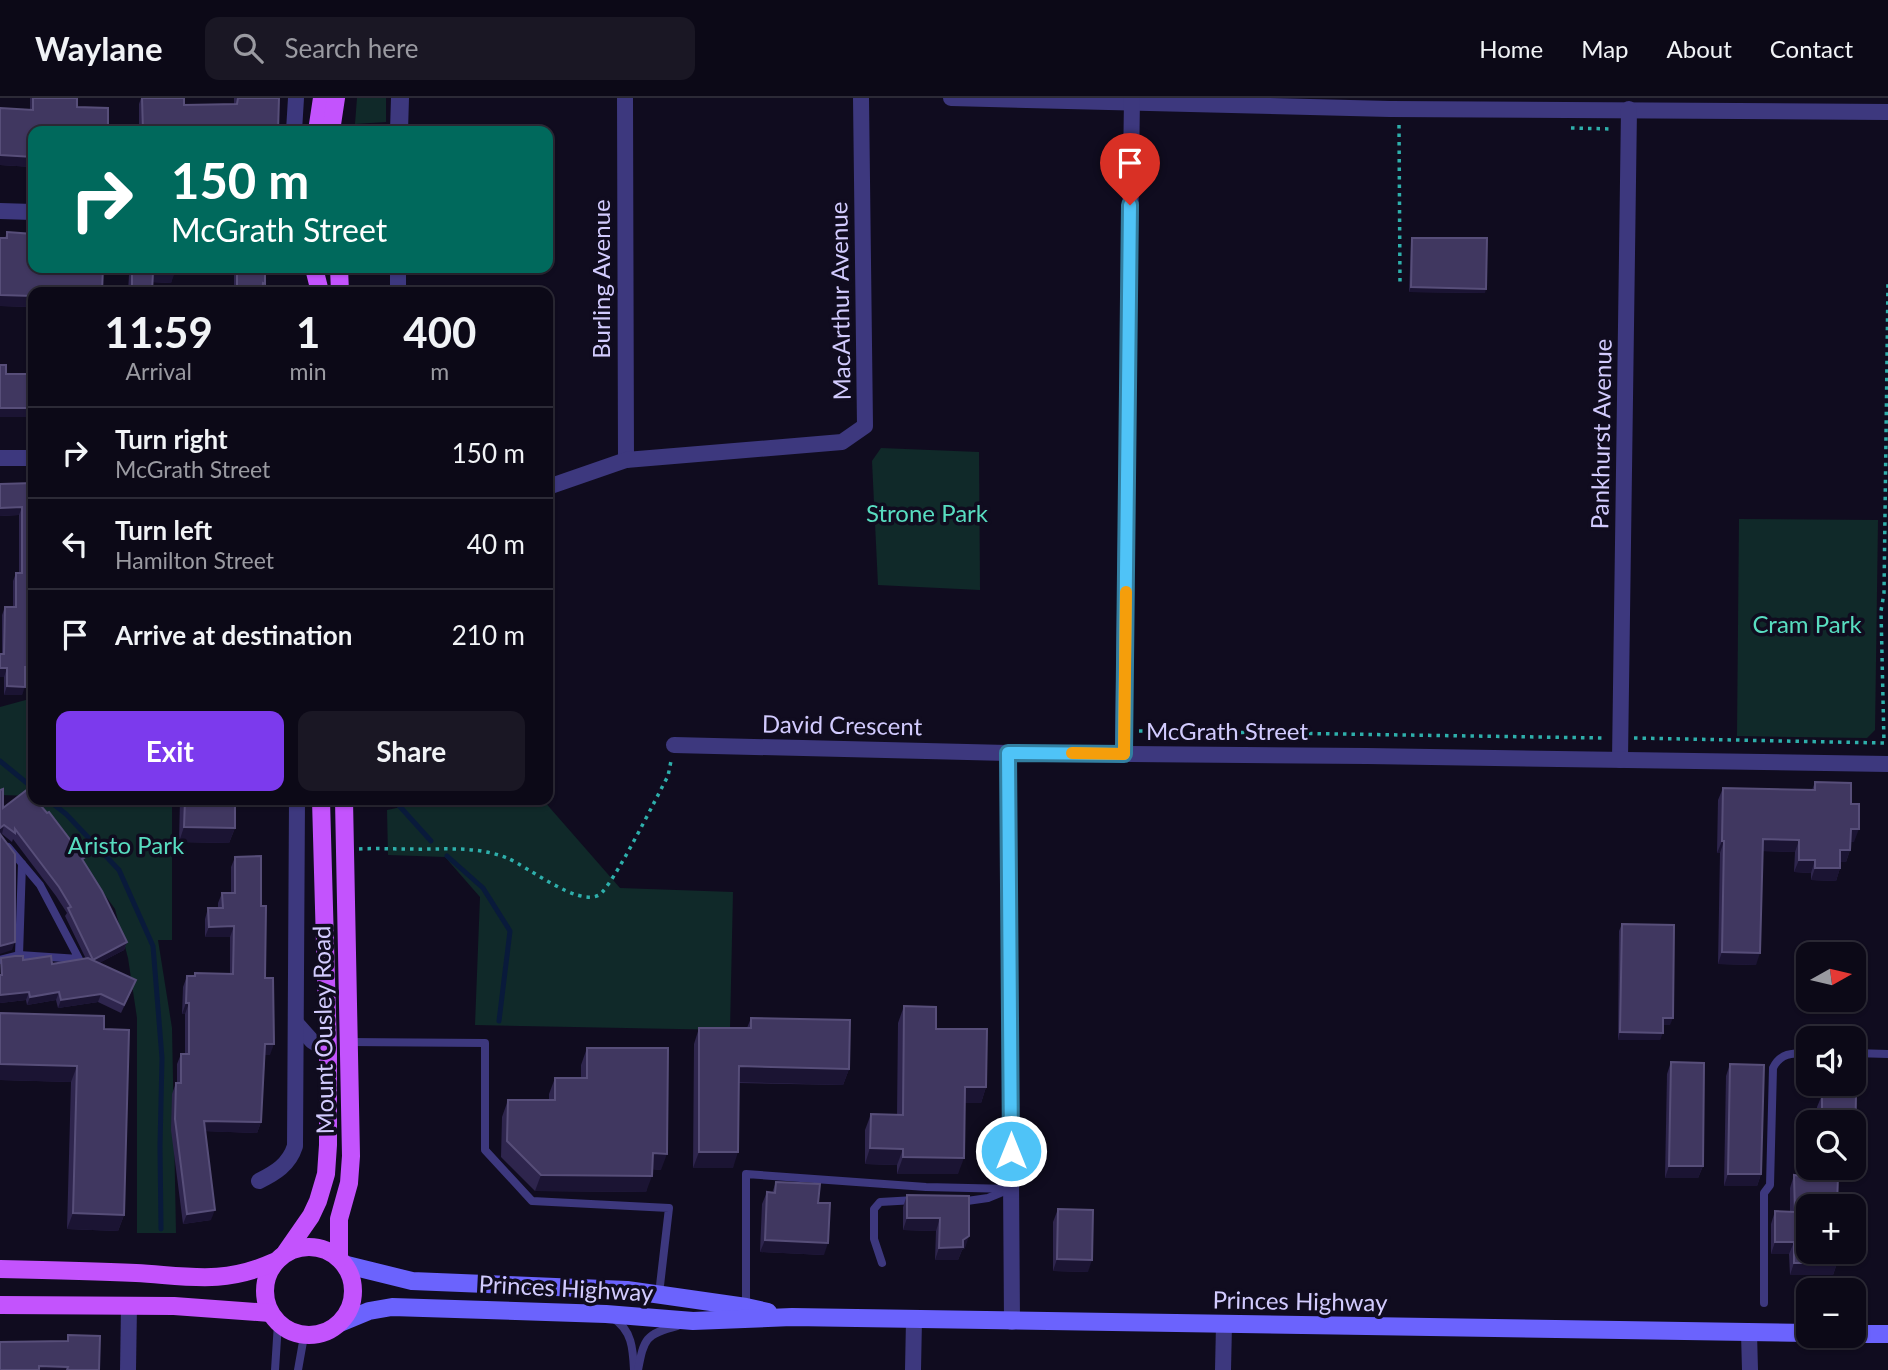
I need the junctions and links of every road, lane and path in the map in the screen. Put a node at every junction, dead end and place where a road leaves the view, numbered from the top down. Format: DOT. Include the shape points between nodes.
graph roads {
  1 [pos="296,98"];
  2 [pos="322,98"];
  3 [pos="336,98"];
  4 [pos="400,98"];
  5 [pos="625,98"];
  6 [pos="861,98"];
  7 [pos="951,98"];
  8 [pos="1132,100"];
  9 [pos="1520,103"];
  10 [pos="1629,109"];
  11 [pos="1888,111"];
  12 [pos="1399,125"];
  13 [pos="294,126"];
  14 [pos="318,126"];
  15 [pos="332,126"];
  16 [pos="399,126"];
  17 [pos="0,211"];
  18 [pos="28,212"];
  19 [pos="1888,281"];
  20 [pos="1400,284"];
  21 [pos="0,458"];
  22 [pos="28,458"];
  23 [pos="626,460"];
  24 [pos="553,486"];
  25 [pos="1139,731"];
  26 [pos="1605,738"];
  27 [pos="1632,738"];
  28 [pos="674,745"];
  29 [pos="1008,753"];
  30 [pos="1124,754"];
  31 [pos="1620,760"];
  32 [pos="1888,764"];
  33 [pos="297,805"];
  34 [pos="321,805"];
  35 [pos="344,805"];
  36 [pos="2,840"];
  37 [pos="344,849"];
  38 [pos="22,864"];
  39 [pos="19,955"];
  40 [pos="0,960"];
  41 [pos="296,1023"];
  42 [pos="348,1042"];
  43 [pos="328,1051"];
  44 [pos="1866,1053"];
  45 [pos="1796,1054"];
  46 [pos="1888,1054"];
  47 [pos="258,1181"];
  48 [pos="1011,1189"];
  49 [pos="925,1200"];
  50 [pos="946,1201"];
  51 [pos="280,1257"];
  52 [pos="343,1262"];
  53 [pos="882,1263"];
  54 [pos="0,1269"];
  55 [pos="659,1294"];
  56 [pos="1764,1303"];
  57 [pos="0,1305"];
  58 [pos="129,1306"];
  59 [pos="746,1307"];
  60 [pos="606,1314"];
  61 [pos="792,1317"];
  62 [pos="274,1318"];
  63 [pos="914,1320"];
  64 [pos="693,1321"];
  65 [pos="1012,1322"];
  66 [pos="340,1323"];
  67 [pos="1224,1325"];
  68 [pos="1749,1333"];
  69 [pos="1796,1333"];
  70 [pos="1866,1334"];
  71 [pos="1888,1334"];
  72 [pos="304,1336"];
  73 [pos="128,1370"];
  74 [pos="275,1370"];
  75 [pos="298,1370"];
  76 [pos="636,1370"];
  77 [pos="913,1370"];
  78 [pos="1223,1370"];
  79 [pos="1749,1370"];
  1 -- 13 [label="street"];
  2 -- 14 [label="main road"];
  3 -- 15 [label="main road"];
  4 -- 16 [label="street"];
  5 -- 23 [label="street, Burling Avenue"];
  6 -- 23 [label="street, MacArthur Avenue" via="865,426 842,442"];
  7 -- 8 [label="street"];
  8 -- 9 [label="street" via="1390,109"];
  8 -- 30 [label="street"];
  9 -- 10 [label="street"];
  10 -- 11 [label="street"];
  10 -- 31 [label="street, Pankhurst Avenue"];
  12 -- 20 [label="path"];
  17 -- 18 [label="street"];
  19 -- 27 [label="path" via="1881,611 1884,743"];
  21 -- 22 [label="street"];
  23 -- 24 [label="street"];
  25 -- 26 [label="path"];
  28 -- 29 [label="street, David Crescent"];
  28 -- 37 [label="path" via="668,776 613,877 594,898 551,884 492,853 453,848"];
  29 -- 30 [label="street, McGrath Street"];
  29 -- 48 [label="street"];
  30 -- 31 [label="street, McGrath Street"];
  31 -- 32 [label="street, McGrath Street"];
  33 -- 41 [label="street, Mount Ousley Road"];
  34 -- 43 [label="main road, Mount Ousley Road"];
  35 -- 37 [label="main road, Mount Ousley Road"];
  36 -- 38 [label="lane"];
  37 -- 42 [label="main road, Mount Ousley Road"];
  38 -- 39 [label="lane"];
  38 -- 39 [label="lane" via="40,885 79,959"];
  39 -- 40 [label="lane"];
  41 -- 43 [label="street, Mount Ousley Road"];
  41 -- 47 [label="street, Mount Ousley Road" via="295,1146 286,1163"];
  42 -- 52 [label="main road, Mount Ousley Road" via="350,1170 339,1219"];
  42 -- 55 [label="lane" via="485,1043 485,1150 532,1201 669,1208"];
  43 -- 51 [label="main road, Mount Ousley Road" via="326,1174 314,1210"];
  44 -- 46 [label="lane"];
  45 -- 56 [label="lane" via="1787,1054 1773,1068 1770,1185 1764,1194"];
  48 -- 50 [label="lane" via="967,1202"];
  48 -- 59 [label="lane" via="746,1174"];
  48 -- 65 [label="street"];
  49 -- 53 [label="lane" via="891,1200 874,1209 874,1239"];
  51 -- 52 [label="main road" via="314,1246"];
  51 -- 54 [label="main road" via="258,1269 216,1278"];
  51 -- 62 [label="main road" via="264,1287"];
  52 -- 55 [label="main road, Princes Highway" via="412,1281"];
  52 -- 66 [label="main road" via="353,1297"];
  55 -- 59 [label="main road, Princes Highway"];
  57 -- 58 [label="main road"];
  58 -- 62 [label="main road" via="174,1306"];
  58 -- 73 [label="street"];
  59 -- 61 [label="main road, Princes Highway"];
  60 -- 64 [label="main road, Princes Highway"];
  60 -- 66 [label="main road, Princes Highway" via="391,1307"];
  60 -- 76 [label="lane" via="628,1333"];
  61 -- 63 [label="main road, Princes Highway"];
  61 -- 64 [label="main road, Princes Highway"];
  62 -- 72 [label="main road" via="290,1332"];
  62 -- 74 [label="lane"];
  63 -- 65 [label="main road, Princes Highway"];
  63 -- 77 [label="street"];
  64 -- 76 [label="lane" via="648,1337"];
  65 -- 67 [label="main road, Princes Highway"];
  66 -- 72 [label="main road" via="330,1331"];
  67 -- 68 [label="main road, Princes Highway"];
  67 -- 78 [label="street"];
  68 -- 69 [label="main road, Princes Highway"];
  68 -- 79 [label="street"];
  70 -- 71 [label="main road"];
  72 -- 75 [label="lane"];
}
